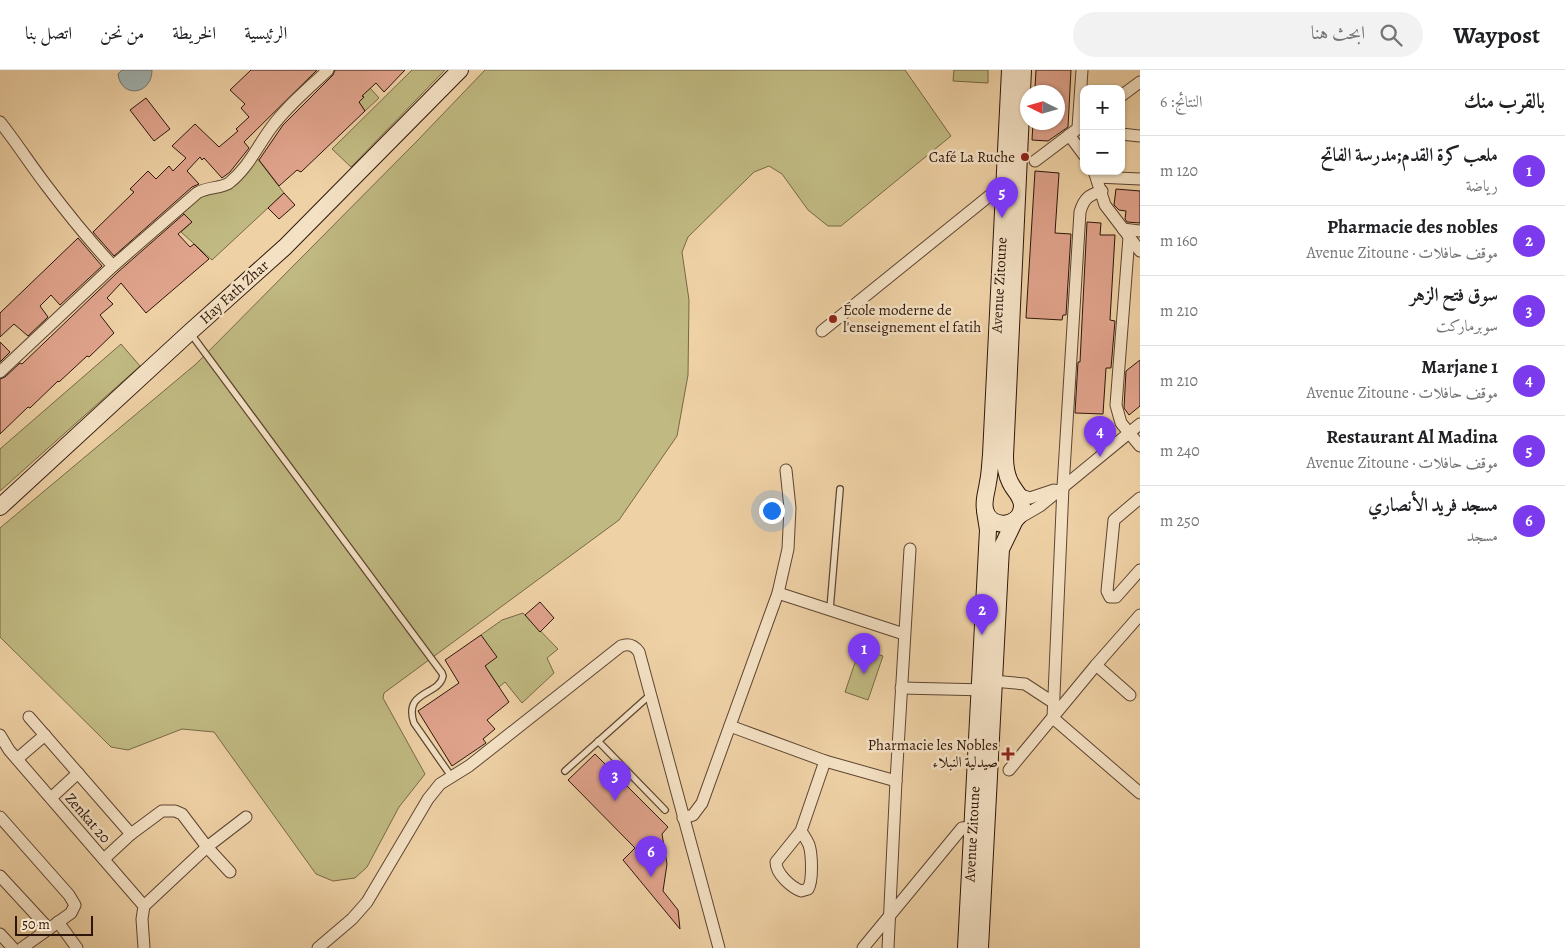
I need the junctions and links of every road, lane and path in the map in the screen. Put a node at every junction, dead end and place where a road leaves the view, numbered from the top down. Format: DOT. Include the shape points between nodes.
graph roads {
  1 [pos="328,70"];
  2 [pos="460,70"];
  3 [pos="1010,70"];
  4 [pos="1023,70"];
  5 [pos="1082,70"];
  6 [pos="1140,82"];
  7 [pos="1125,93"];
  8 [pos="0,122"];
  9 [pos="1077,129"];
  10 [pos="1125,134"];
  11 [pos="1140,136"];
  12 [pos="1035,161"];
  13 [pos="1102,175"];
  14 [pos="1110,175"];
  15 [pos="1140,179"];
  16 [pos="1004,184"];
  17 [pos="1102,191"];
  18 [pos="1140,231"];
  19 [pos="1126,233"];
  20 [pos="1140,251"];
  21 [pos="113,266"];
  22 [pos="822,330"];
  23 [pos="190,332"];
  24 [pos="0,372"];
  25 [pos="1140,424"];
  26 [pos="1129,433"];
  27 [pos="1140,446"];
  28 [pos="786,470"];
  29 [pos="1063,487"];
  30 [pos="840,489"];
  31 [pos="1017,493"];
  32 [pos="1140,498"];
  33 [pos="985,505"];
  34 [pos="0,507"];
  35 [pos="1014,520"];
  36 [pos="910,549"];
  37 [pos="1140,570"];
  38 [pos="778,593"];
  39 [pos="830,609"];
  40 [pos="1140,615"];
  41 [pos="904,634"];
  42 [pos="1096,665"];
  43 [pos="988,687"];
  44 [pos="901,688"];
  45 [pos="650,695"];
  46 [pos="1130,695"];
  47 [pos="1054,703"];
  48 [pos="29,717"];
  49 [pos="1053,718"];
  50 [pos="730,726"];
  51 [pos="0,735"];
  52 [pos="46,735"];
  53 [pos="598,741"];
  54 [pos="18,759"];
  55 [pos="825,762"];
  56 [pos="1009,770"];
  57 [pos="565,772"];
  58 [pos="78,773"];
  59 [pos="451,776"];
  60 [pos="896,781"];
  61 [pos="1140,793"];
  62 [pos="51,798"];
  63 [pos="665,810"];
  64 [pos="246,817"];
  65 [pos="682,818"];
  66 [pos="1,821"];
  67 [pos="972,827"];
  68 [pos="801,831"];
  69 [pos="131,834"];
  70 [pos="207,848"];
  71 [pos="104,860"];
  72 [pos="230,872"];
  73 [pos="0,876"];
  74 [pos="144,906"];
  75 [pos="890,914"];
  76 [pos="54,926"];
  77 [pos="0,934"];
  78 [pos="13,948"];
  79 [pos="22,948"];
  80 [pos="77,948"];
  81 [pos="144,948"];
  82 [pos="318,948"];
  83 [pos="719,948"];
  84 [pos="863,948"];
  85 [pos="888,948"];
  86 [pos="966,948"];
  87 [pos="980,948"];
  1 -- 21 [label="street" via="288,108 252,159 228,184 204,188"];
  2 -- 23 [label="main road, Hay Fath Zhar" via="285,247"];
  3 -- 16 [label="main road, Avenue Zitoune"];
  4 -- 31 [label="main road, Avenue Zitoune" via="1005,456 1006,473"];
  5 -- 9 [label="street"];
  6 -- 7 [label="street"];
  8 -- 21 [label="street" via="50,191"];
  9 -- 12 [label="street"];
  10 -- 11 [label="street"];
  13 -- 17 [label="street"];
  14 -- 15 [label="street"];
  16 -- 22 [label="street"];
  16 -- 33 [label="main road, Avenue Zitoune" via="991,455"];
  17 -- 19 [label="street" via="1105,205"];
  17 -- 29 [label="street" via="1086,197 1080,212"];
  18 -- 19 [label="street"];
  19 -- 20 [label="street"];
  19 -- 26 [label="street" via="1116,406 1121,423"];
  21 -- 24 [label="street"];
  23 -- 34 [label="main road, Hay Fath Zhar"];
  23 -- 59 [label="lane" via="442,673 443,680 416,700 411,716"];
  25 -- 26 [label="street"];
  26 -- 27 [label="street"];
  26 -- 29 [label="street"];
  28 -- 38 [label="street" via="790,508 788,548"];
  29 -- 31 [label="street" via="1030,498"];
  29 -- 35 [label="street" via="1040,506"];
  29 -- 47 [label="street"];
  30 -- 39 [label="lane"];
  31 -- 33 [label="main road" via="999,487 988,493"];
  31 -- 35 [label="main road" via="1021,499 1021,511"];
  32 -- 37 [label="street" via="1114,520 1107,591 1110,597 1116,597"];
  33 -- 35 [label="main road" via="987,516 997,523"];
  33 -- 43 [label="main road, Avenue Zitoune" via="988,530"];
  35 -- 43 [label="main road, Avenue Zitoune" via="1001,549"];
  36 -- 41 [label="street"];
  38 -- 39 [label="street"];
  38 -- 50 [label="street"];
  39 -- 41 [label="street"];
  40 -- 42 [label="street"];
  41 -- 44 [label="street"];
  42 -- 46 [label="street"];
  42 -- 49 [label="street"];
  43 -- 44 [label="street"];
  43 -- 47 [label="street" via="1025,684"];
  43 -- 67 [label="main road, Avenue Zitoune"];
  43 -- 87 [label="main road, Avenue Zitoune"];
  44 -- 60 [label="street"];
  45 -- 53 [label="lane"];
  45 -- 59 [label="street" via="639,652 634,646 624,645 469,766"];
  45 -- 65 [label="street"];
  47 -- 49 [label="street"];
  48 -- 52 [label="street"];
  49 -- 56 [label="street"];
  49 -- 61 [label="street"];
  50 -- 55 [label="street"];
  50 -- 65 [label="street" via="700,807 692,815"];
  51 -- 54 [label="street, Zenkat 20"];
  52 -- 54 [label="street"];
  52 -- 58 [label="street"];
  53 -- 57 [label="lane"];
  53 -- 63 [label="lane"];
  54 -- 62 [label="street, Zenkat 20"];
  55 -- 60 [label="street"];
  55 -- 68 [label="street"];
  58 -- 62 [label="street"];
  58 -- 69 [label="street"];
  59 -- 82 [label="street" via="433,791 374,892 344,927"];
  60 -- 75 [label="street"];
  62 -- 71 [label="street, Zenkat 20"];
  64 -- 70 [label="street"];
  65 -- 83 [label="street"];
  66 -- 76 [label="street" via="74,901 71,913"];
  67 -- 75 [label="street" via="962,828"];
  67 -- 86 [label="main road, Avenue Zitoune"];
  68 -- 68 [label="street" via="776,866 779,873 802,891 811,884 809,845"];
  69 -- 70 [label="street" via="162,811 175,811 182,814"];
  69 -- 71 [label="street"];
  70 -- 72 [label="street"];
  70 -- 74 [label="street"];
  71 -- 74 [label="street, Zenkat 20"];
  73 -- 76 [label="street"];
  74 -- 81 [label="street"];
  75 -- 84 [label="street"];
  75 -- 85 [label="street"];
  76 -- 79 [label="street"];
  76 -- 80 [label="street"];
  77 -- 78 [label="street"];
}
